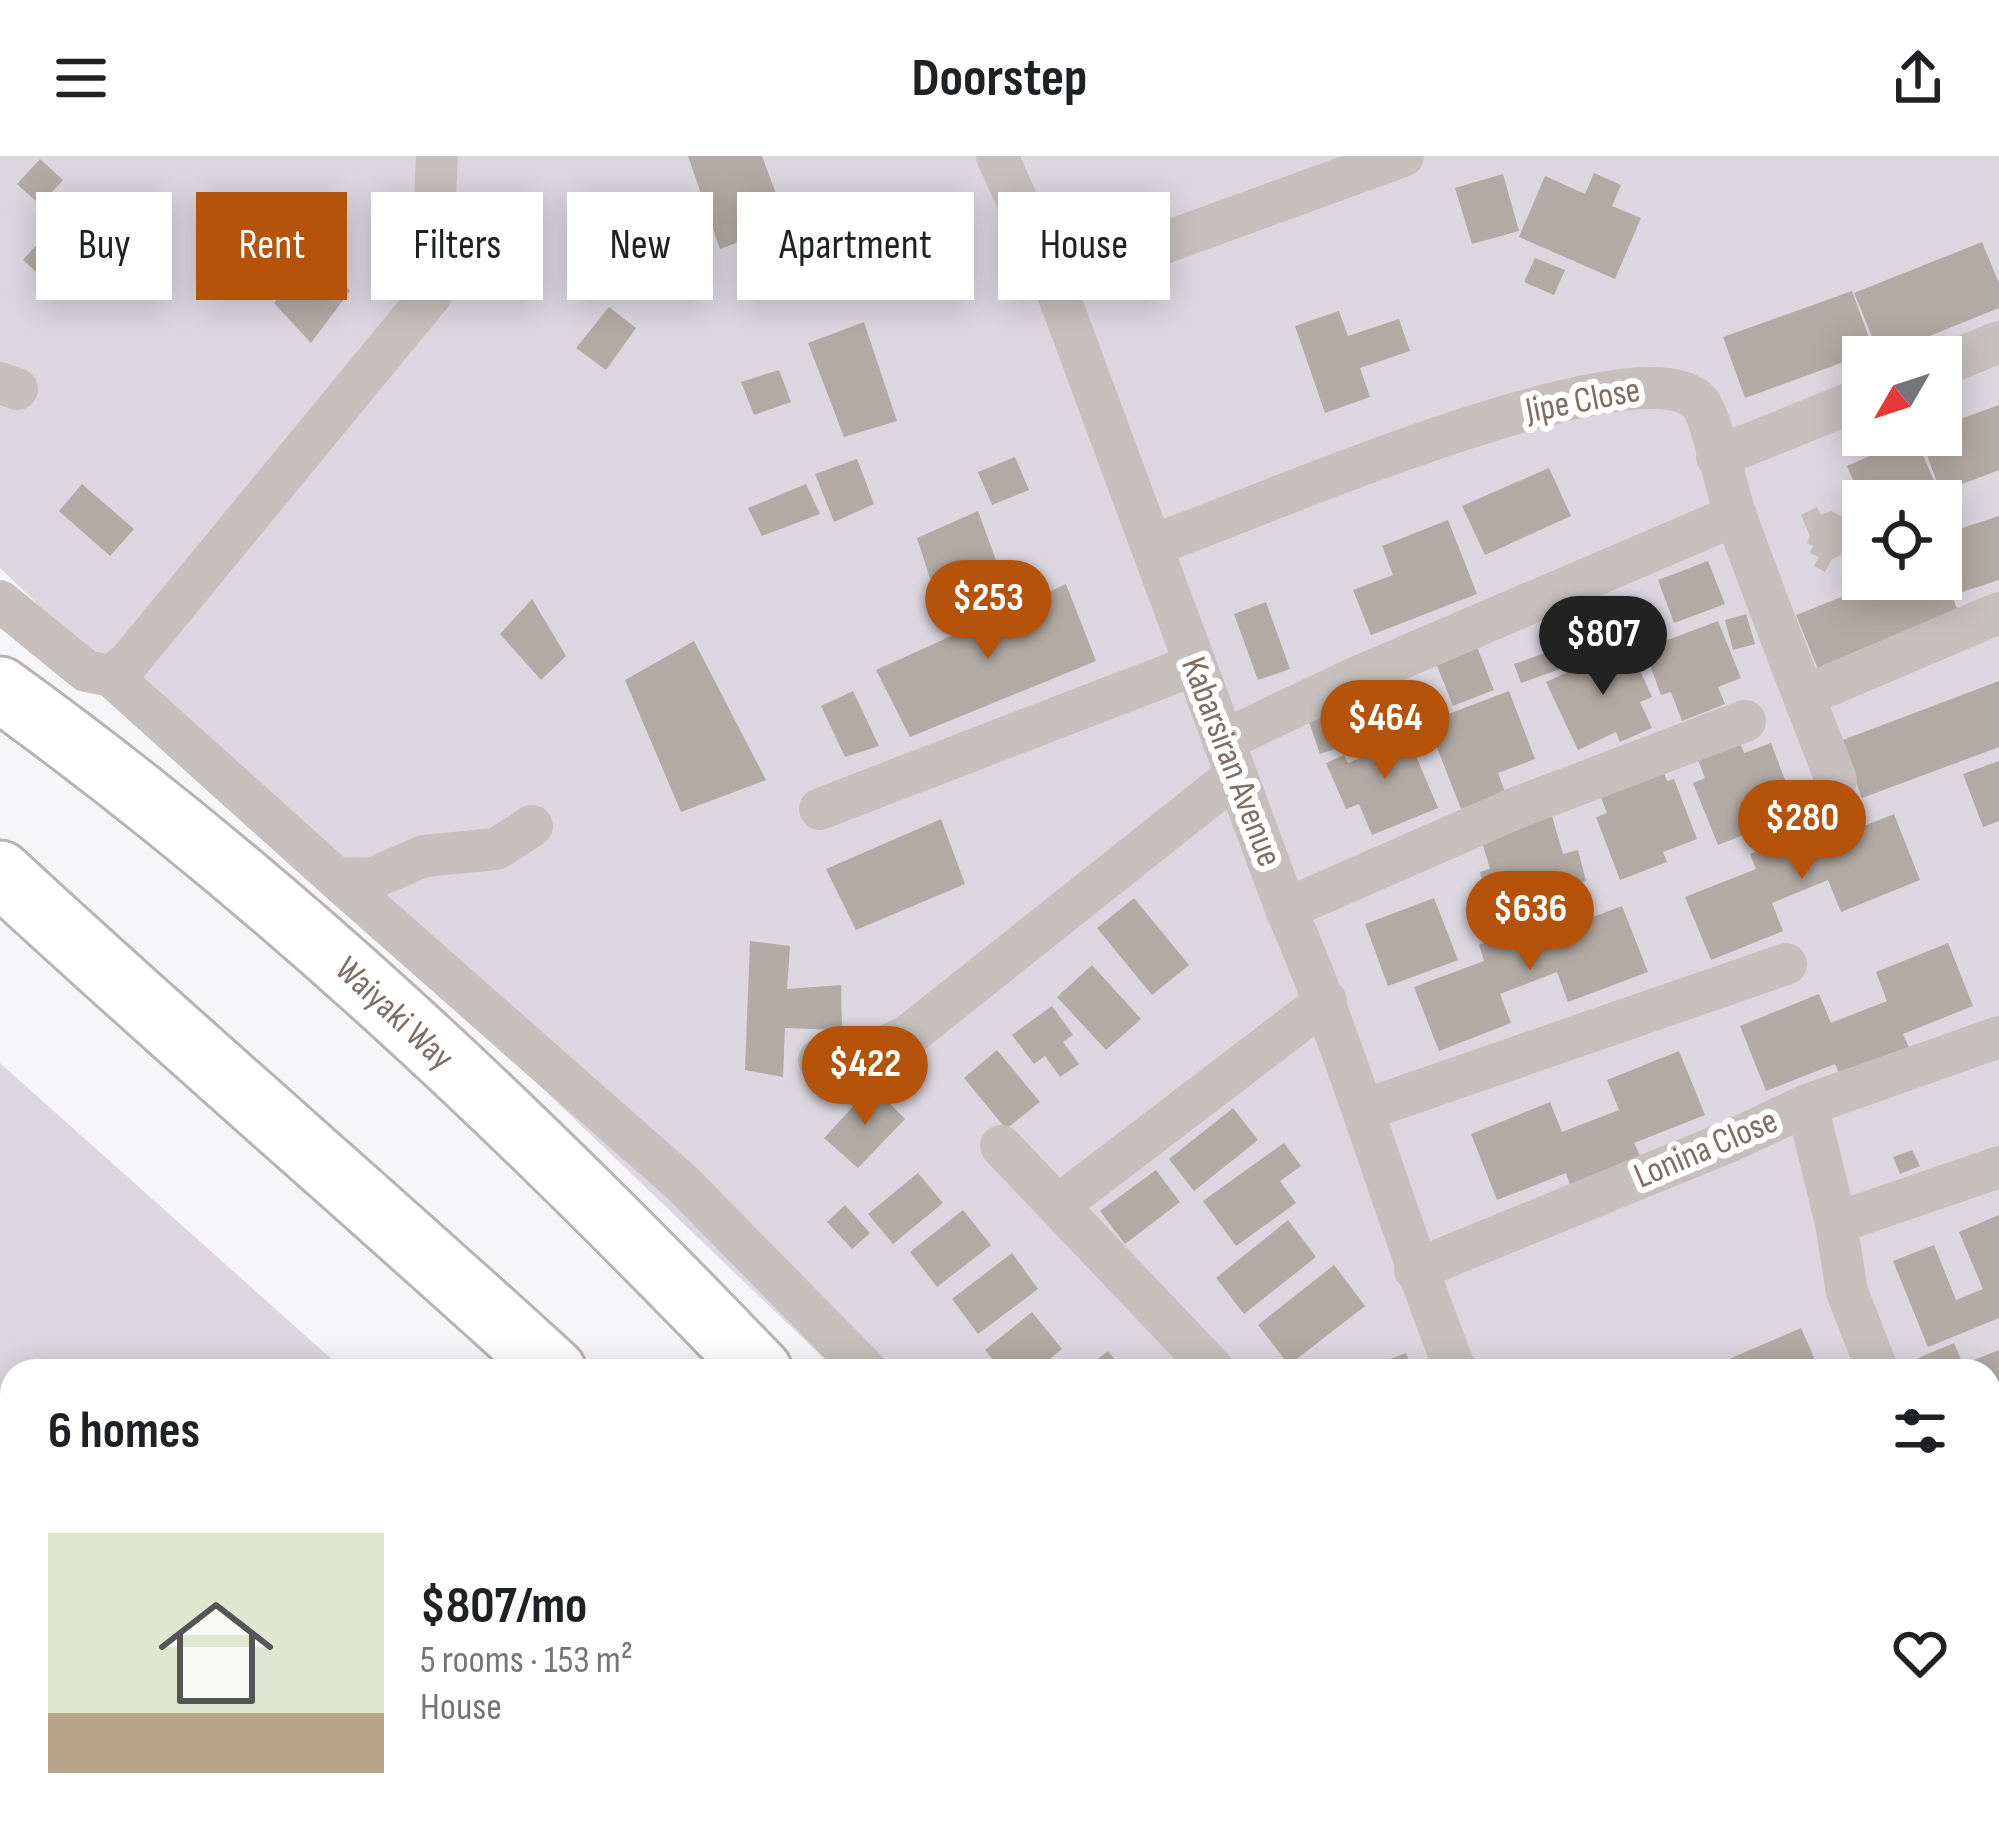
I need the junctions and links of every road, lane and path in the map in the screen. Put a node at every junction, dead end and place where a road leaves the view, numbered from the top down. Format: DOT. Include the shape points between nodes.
graph roads {
  1 [pos="997,156"];
  2 [pos="1403,156"];
  3 [pos="437,158"];
  4 [pos="1013,192"];
  5 [pos="1170,241"];
  6 [pos="1060,300"];
  7 [pos="1999,342"];
  8 [pos="1962,357"];
  9 [pos="1842,406"];
  10 [pos="1717,457"];
  11 [pos="1736,515"];
  12 [pos="1153,545"];
  13 [pos="0,601"];
  14 [pos="1999,613"];
  15 [pos="1194,665"];
  16 [pos="111,676"];
  17 [pos="0,689"];
  18 [pos="1804,696"];
  19 [pos="1745,721"];
  20 [pos="1229,758"];
  21 [pos="1836,780"];
  22 [pos="820,808"];
  23 [pos="532,826"];
  24 [pos="0,873"];
  25 [pos="337,879"];
  26 [pos="1286,909"];
  27 [pos="1786,964"];
  28 [pos="1326,1000"];
  29 [pos="1999,1037"];
  30 [pos="819,1060"];
  31 [pos="1807,1105"];
  32 [pos="1364,1110"];
  33 [pos="1000,1146"];
  34 [pos="1999,1167"];
  35 [pos="1060,1204"];
  36 [pos="1836,1223"];
  37 [pos="1415,1270"];
  38 [pos="541,1359"];
  39 [pos="748,1359"];
  40 [pos="855,1359"];
  41 [pos="1204,1359"];
  42 [pos="1451,1359"];
  43 [pos="1873,1359"];
  1 -- 4 [label="street, Kabarsiran Avenue"];
  2 -- 5 [label="street"];
  3 -- 16 [label="street" via="430,296"];
  6 -- 12 [label="street, Kabarsiran Avenue"];
  7 -- 8 [label="street"];
  9 -- 10 [label="street"];
  10 -- 11 [label="street, Jipe Close"];
  10 -- 12 [label="street, Jipe Close" via="1705,407 1690,392 1618,390 1461,429"];
  11 -- 18 [label="street, Jipe Close"];
  11 -- 20 [label="street" via="1353,679"];
  12 -- 15 [label="street, Kabarsiran Avenue"];
  13 -- 16 [label="street" via="86,671"];
  14 -- 18 [label="street"];
  15 -- 20 [label="street, Kabarsiran Avenue"];
  15 -- 22 [label="street"];
  16 -- 25 [label="street"];
  17 -- 39 [label="highway, Waiyaki Way" via="287,916 593,1197"];
  18 -- 21 [label="street, Jipe Close"];
  19 -- 26 [label="street" via="1516,808"];
  20 -- 26 [label="street, Kabarsiran Avenue"];
  20 -- 30 [label="street" via="909,1035"];
  23 -- 25 [label="street" via="496,849 424,856 373,878"];
  24 -- 38 [label="highway"];
  25 -- 40 [label="street" via="682,1183"];
  26 -- 28 [label="street, Kabarsiran Avenue"];
  27 -- 32 [label="street"];
  28 -- 32 [label="street, Kabarsiran Avenue"];
  28 -- 35 [label="street"];
  29 -- 31 [label="street, Lonina Close"];
  31 -- 36 [label="street"];
  31 -- 37 [label="street, Lonina Close"];
  32 -- 37 [label="street, Kabarsiran Avenue"];
  33 -- 35 [label="street"];
  34 -- 36 [label="street"];
  35 -- 41 [label="street"];
  36 -- 43 [label="street" via="1846,1292"];
  37 -- 42 [label="street, Kabarsiran Avenue"];
}
